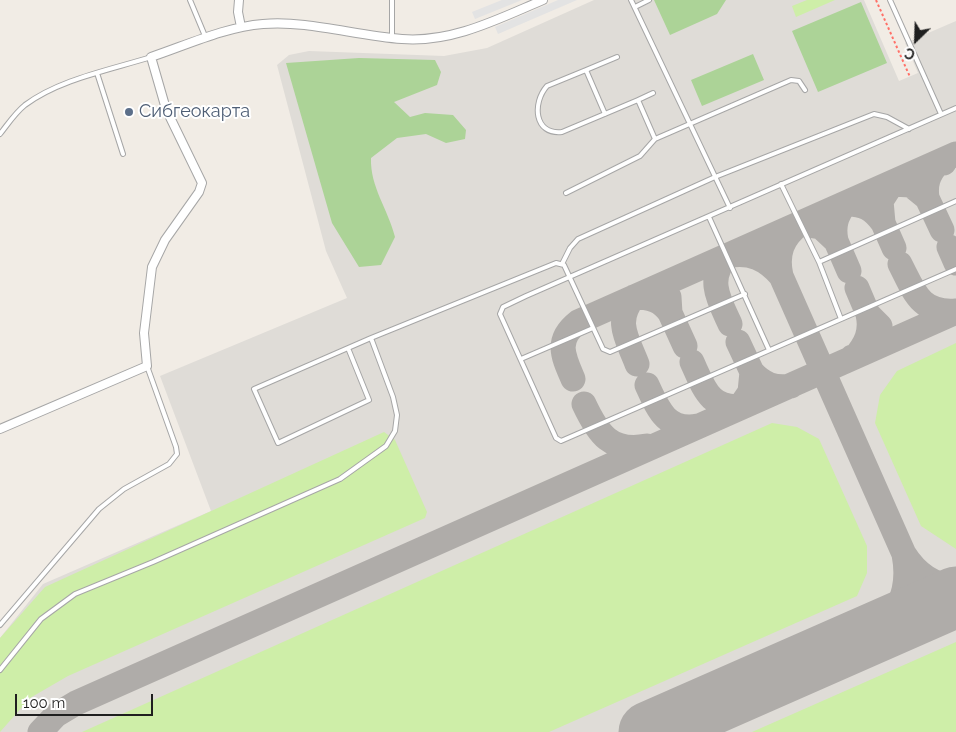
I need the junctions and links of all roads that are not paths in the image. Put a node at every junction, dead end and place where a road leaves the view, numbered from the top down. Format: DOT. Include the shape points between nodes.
graph roads {
  1 [pos="190,0"];
  2 [pos="239,0"];
  3 [pos="392,0"];
  4 [pos="542,0"];
  5 [pos="632,0"];
  6 [pos="649,0"];
  7 [pos="890,0"];
  8 [pos="635,7"];
  9 [pos="242,27"];
  10 [pos="206,38"];
  11 [pos="392,38"];
  12 [pos="151,57"];
  13 [pos="616,57"];
  14 [pos="586,70"];
  15 [pos="97,73"];
  16 [pos="805,90"];
  17 [pos="654,94"];
  18 [pos="638,100"];
  19 [pos="956,108"];
  20 [pos="605,114"];
  21 [pos="941,114"];
  22 [pos="690,124"];
  23 [pos="908,129"];
  24 [pos="0,134"];
  25 [pos="655,139"];
  26 [pos="123,154"];
  27 [pos="715,177"];
  28 [pos="782,184"];
  29 [pos="566,193"];
  30 [pos="956,201"];
  31 [pos="730,208"];
  32 [pos="709,217"];
  33 [pos="819,262"];
  34 [pos="562,264"];
  35 [pos="956,269"];
  36 [pos="570,276"];
  37 [pos="745,294"];
  38 [pos="842,318"];
  39 [pos="593,328"];
  40 [pos="372,338"];
  41 [pos="348,348"];
  42 [pos="769,350"];
  43 [pos="521,359"];
  44 [pos="147,366"];
  45 [pos="0,429"];
  46 [pos="0,625"];
  47 [pos="0,670"];
  1 -- 10 [label="lane"];
  2 -- 9 [label="street"];
  3 -- 11 [label="lane"];
  4 -- 11 [label="street" via="460,33 423,39"];
  5 -- 8 [label="lane"];
  6 -- 8 [label="lane"];
  7 -- 21 [label="lane"];
  8 -- 22 [label="lane"];
  9 -- 10 [label="street"];
  9 -- 11 [label="street" via="280,24"];
  10 -- 12 [label="street"];
  12 -- 15 [label="lane"];
  12 -- 44 [label="street" via="166,110 202,183 165,240 152,267 144,333"];
  13 -- 14 [label="lane"];
  14 -- 20 [label="lane"];
  14 -- 20 [label="lane" via="547,86 538,100 536,115 540,124 555,132"];
  15 -- 24 [label="lane" via="36,99 16,113"];
  15 -- 26 [label="lane"];
  16 -- 22 [label="lane" via="799,81 790,80"];
  17 -- 18 [label="lane"];
  18 -- 20 [label="lane"];
  18 -- 25 [label="lane"];
  19 -- 21 [label="lane"];
  21 -- 23 [label="lane"];
  22 -- 25 [label="lane"];
  22 -- 27 [label="lane"];
  23 -- 27 [label="lane" via="887,117 874,114"];
  23 -- 28 [label="lane"];
  25 -- 29 [label="lane" via="640,156"];
  27 -- 31 [label="lane"];
  27 -- 34 [label="lane" via="578,239"];
  28 -- 31 [label="lane"];
  28 -- 33 [label="lane"];
  30 -- 33 [label="lane"];
  31 -- 32 [label="lane"];
  32 -- 36 [label="lane"];
  32 -- 37 [label="lane"];
  33 -- 38 [label="lane"];
  34 -- 36 [label="lane"];
  34 -- 40 [label="lane" via="556,263"];
  35 -- 38 [label="lane"];
  36 -- 39 [label="lane"];
  36 -- 43 [label="lane" via="501,309 500,314"];
  37 -- 39 [label="lane" via="613,352 603,349"];
  37 -- 42 [label="lane"];
  38 -- 42 [label="lane"];
  39 -- 43 [label="lane"];
  40 -- 41 [label="lane"];
  40 -- 47 [label="lane" via="397,415 395,431 386,446 340,479 75,594 41,619"];
  41 -- 41 [label="lane" via="254,389 278,443 369,400"];
  42 -- 43 [label="lane" via="561,441 556,438"];
  44 -- 45 [label="street"];
  44 -- 46 [label="lane" via="176,447 174,459 99,509"];
}
